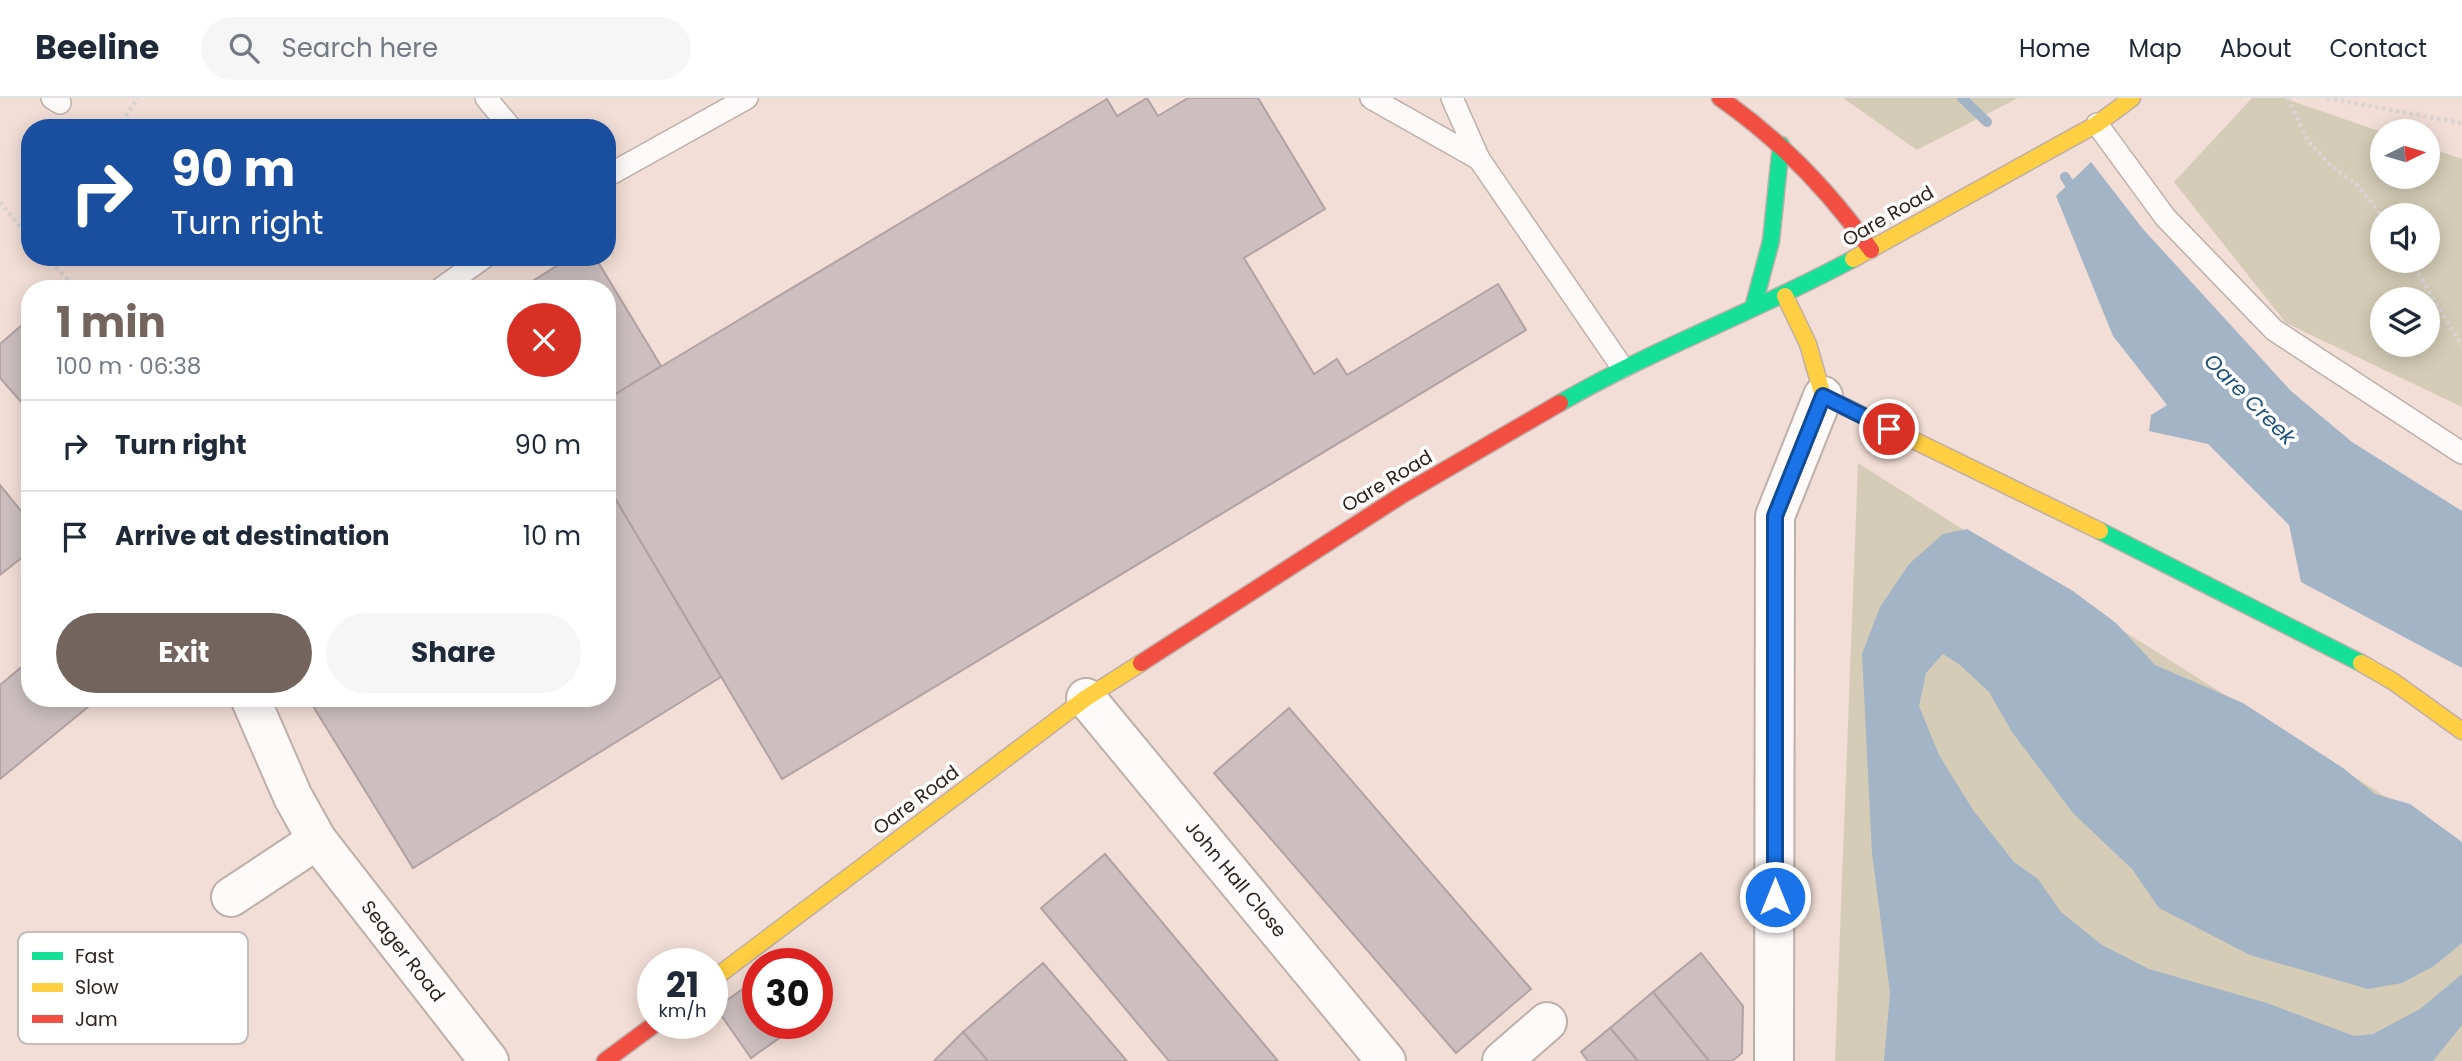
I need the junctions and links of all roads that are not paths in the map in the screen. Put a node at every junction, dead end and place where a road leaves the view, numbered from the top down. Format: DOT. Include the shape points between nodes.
graph roads {
  1 [pos="486,98"];
  2 [pos="747,98"];
  3 [pos="1371,98"];
  4 [pos="1452,98"];
  5 [pos="1720,98"];
  6 [pos="2132,98"];
  7 [pos="504,119"];
  8 [pos="2098,124"];
  9 [pos="1781,145"];
  10 [pos="1479,159"];
  11 [pos="616,171"];
  12 [pos="1871,250"];
  13 [pos="472,266"];
  14 [pos="453,280"];
  15 [pos="1785,296"];
  16 [pos="1753,307"];
  17 [pos="1622,367"];
  18 [pos="1823,396"];
  19 [pos="2462,453"];
  20 [pos="1086,698"];
  21 [pos="254,707"];
  22 [pos="2462,731"];
  23 [pos="317,841"];
  24 [pos="231,897"];
  25 [pos="728,968"];
  26 [pos="1547,1022"];
  27 [pos="637,1037"];
  28 [pos="489,1061"];
  29 [pos="605,1061"];
  30 [pos="1386,1061"];
  31 [pos="1502,1061"];
  32 [pos="1774,1061"];
  1 -- 7 [label="lane"];
  2 -- 11 [label="lane"];
  3 -- 10 [label="lane"];
  4 -- 10 [label="lane"];
  5 -- 9 [label="street"];
  6 -- 8 [label="street, Oare Road"];
  8 -- 12 [label="street, Oare Road"];
  8 -- 19 [label="lane" via="2165,217 2274,330"];
  9 -- 12 [label="street" via="1826,187"];
  9 -- 16 [label="street" via="1771,241"];
  10 -- 17 [label="lane"];
  12 -- 15 [label="street, Oare Road"];
  13 -- 14 [label="lane"];
  15 -- 16 [label="street, Oare Road"];
  15 -- 18 [label="street" via="1808,344"];
  16 -- 17 [label="street, Oare Road"];
  17 -- 20 [label="street, Oare Road" via="1402,495"];
  18 -- 22 [label="street" via="2357,661"];
  18 -- 32 [label="street" via="1775,516"];
  20 -- 25 [label="street, Oare Road"];
  20 -- 30 [label="street, John Hall Close"];
  21 -- 23 [label="street, Seager Road"];
  23 -- 24 [label="street"];
  23 -- 28 [label="street, Seager Road"];
  26 -- 31 [label="street"];
  27 -- 29 [label="street"];
}
